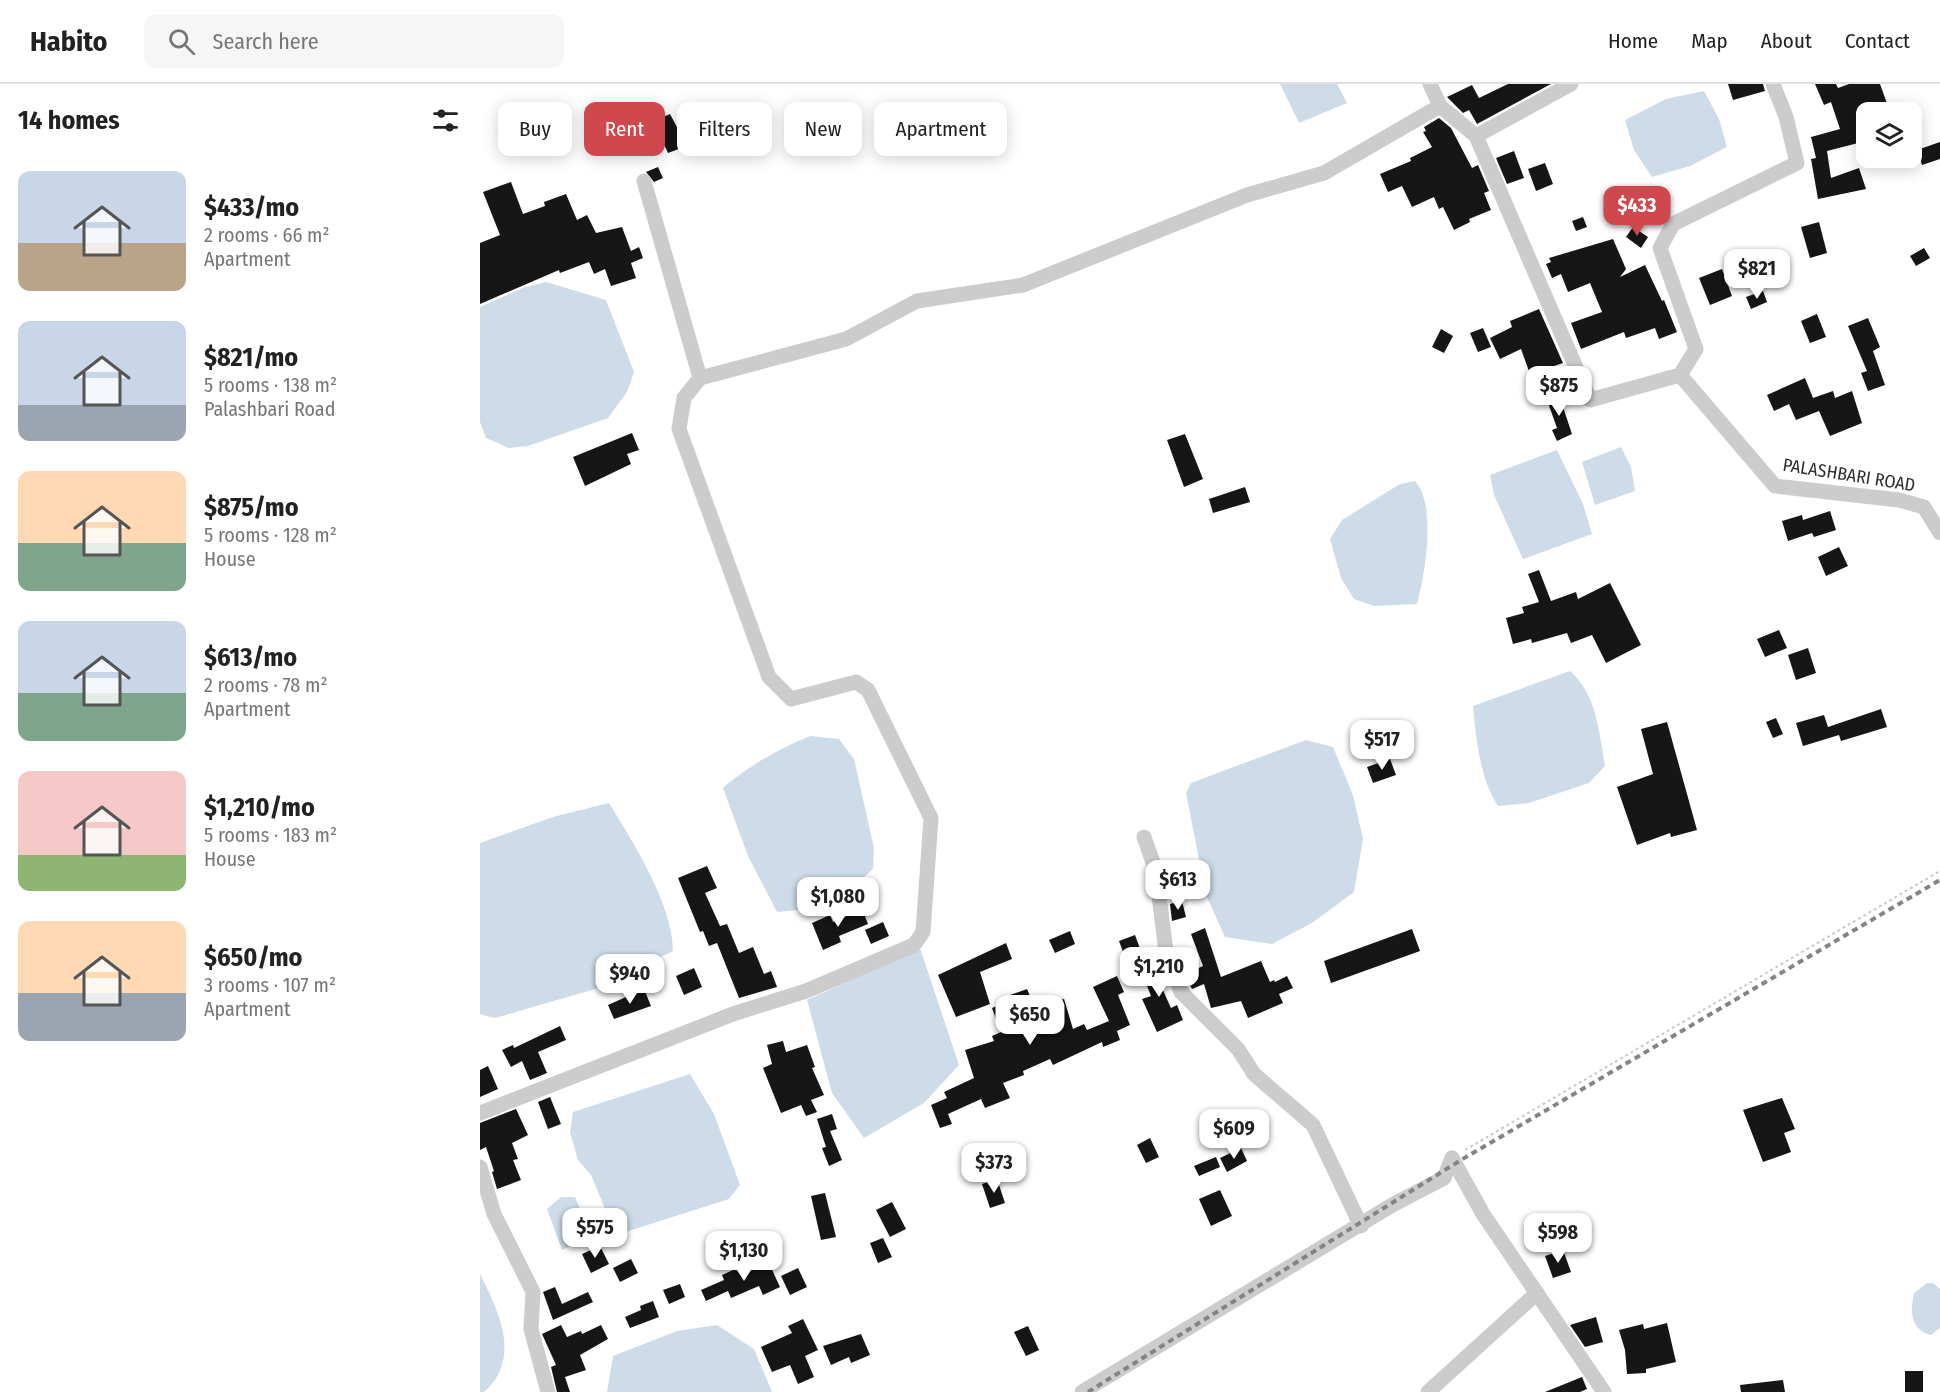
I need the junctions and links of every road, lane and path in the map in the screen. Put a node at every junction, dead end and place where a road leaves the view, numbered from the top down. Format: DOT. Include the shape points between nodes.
graph roads {
  1 [pos="1430,84"];
  2 [pos="1571,84"];
  3 [pos="1773,84"];
  4 [pos="1440,106"];
  5 [pos="1476,136"];
  6 [pos="644,181"];
  7 [pos="1680,375"];
  8 [pos="700,378"];
  9 [pos="1940,533"];
  10 [pos="1144,837"];
  11 [pos="1940,871"];
  12 [pos="481,1110"];
  13 [pos="1452,1158"];
  14 [pos="480,1167"];
  15 [pos="1361,1226"];
  16 [pos="1537,1293"];
  17 [pos="548,1392"];
  18 [pos="1082,1392"];
  19 [pos="1428,1392"];
  20 [pos="1605,1392"];
  1 -- 4 [label="street"];
  2 -- 5 [label="street"];
  3 -- 7 [label="street" via="1797,163 1673,224 1660,248 1696,349"];
  4 -- 5 [label="street"];
  4 -- 8 [label="street" via="1324,173 1247,195 1023,285 917,301 846,339"];
  5 -- 7 [label="street" via="1590,400"];
  6 -- 8 [label="street"];
  7 -- 9 [label="street, PALASHBARI ROAD" via="1775,486 1907,502 1924,507"];
  8 -- 12 [label="street" via="684,398 679,429 770,677 791,699 856,682 868,690 931,818 924,932 914,945 806,991 733,1014"];
  10 -- 15 [label="street" via="1156,872 1166,952 1181,992 1238,1049 1254,1074 1313,1125"];
  11 -- 13 [label="path"];
  13 -- 15 [label="street" via="1444,1178"];
  13 -- 16 [label="street" via="1483,1214"];
  14 -- 17 [label="street" via="494,1214 534,1292 531,1329"];
  15 -- 18 [label="street"];
  16 -- 19 [label="street"];
  16 -- 20 [label="street"];
}
